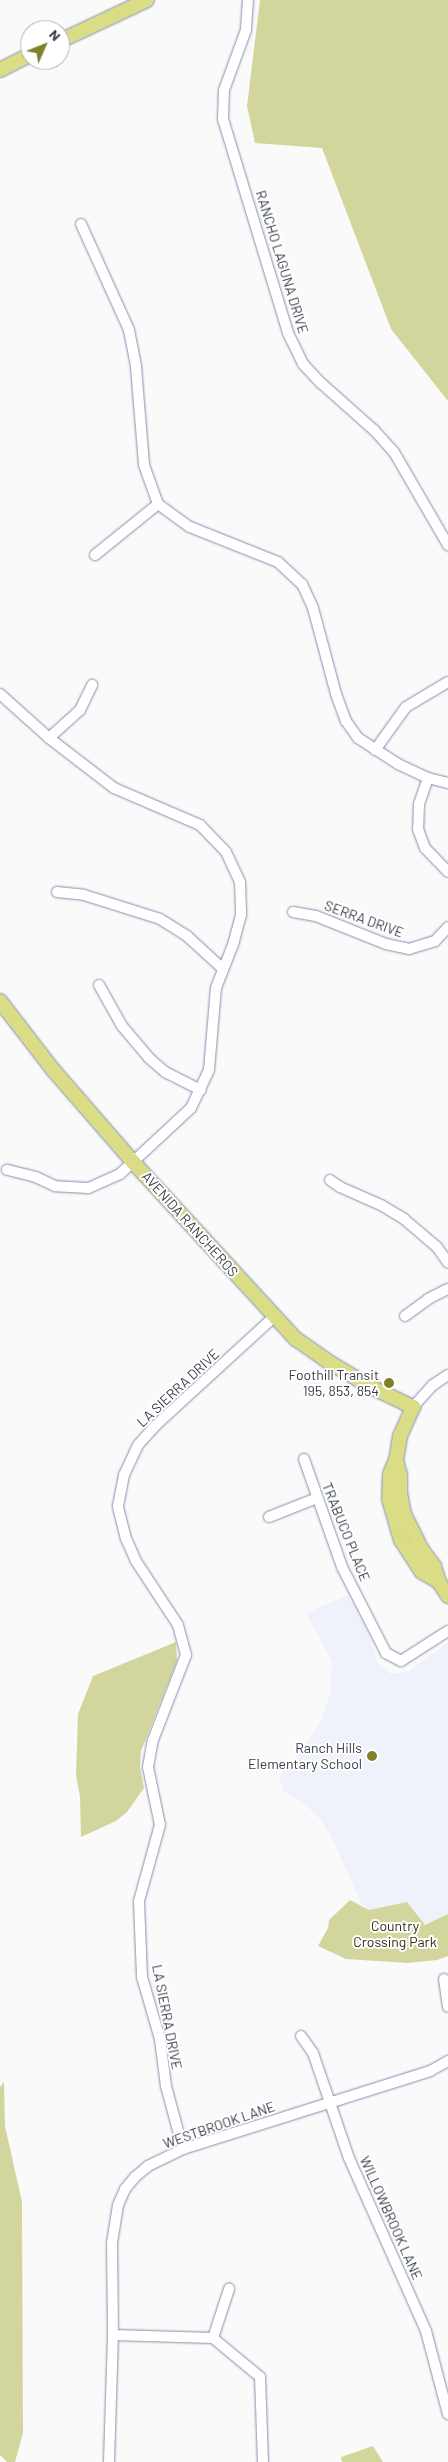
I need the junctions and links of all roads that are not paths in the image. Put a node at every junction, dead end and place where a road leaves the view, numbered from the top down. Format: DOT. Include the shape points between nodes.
graph roads {
  1 [pos="147,0"];
  2 [pos="248,0"];
  3 [pos="70,36"];
  4 [pos="20,61"];
  5 [pos="0,70"];
  6 [pos="81,224"];
  7 [pos="158,504"];
  8 [pos="448,544"];
  9 [pos="95,555"];
  10 [pos="448,682"];
  11 [pos="92,685"];
  12 [pos="0,694"];
  13 [pos="49,738"];
  14 [pos="375,750"];
  15 [pos="428,778"];
  16 [pos="448,783"];
  17 [pos="448,872"];
  18 [pos="57,892"];
  19 [pos="293,912"];
  20 [pos="448,927"];
  21 [pos="222,969"];
  22 [pos="99,985"];
  23 [pos="0,1001"];
  24 [pos="201,1090"];
  25 [pos="133,1162"];
  26 [pos="7,1170"];
  27 [pos="330,1180"];
  28 [pos="448,1264"];
  29 [pos="448,1289"];
  30 [pos="405,1316"];
  31 [pos="274,1317"];
  32 [pos="448,1375"];
  33 [pos="413,1407"];
  34 [pos="304,1459"];
  35 [pos="317,1498"];
  36 [pos="269,1517"];
  37 [pos="448,1596"];
  38 [pos="448,1631"];
  39 [pos="444,1979"];
  40 [pos="448,2007"];
  41 [pos="301,2036"];
  42 [pos="448,2061"];
  43 [pos="332,2103"];
  44 [pos="183,2149"];
  45 [pos="230,2289"];
  46 [pos="113,2335"];
  47 [pos="213,2338"];
  48 [pos="448,2414"];
  49 [pos="109,2462"];
  50 [pos="263,2462"];
  1 -- 3 [label="main road"];
  2 -- 8 [label="street, RANCHO LAGUNA DRIVE" via="246,30 224,90 223,119 288,333 303,364 394,452"];
  4 -- 5 [label="main road"];
  6 -- 7 [label="street" via="129,330 136,367 144,465"];
  7 -- 9 [label="street"];
  7 -- 14 [label="street" via="190,527 278,562 302,584 313,608 346,720 358,738"];
  10 -- 14 [label="street" via="406,707"];
  11 -- 13 [label="street" via="80,710"];
  12 -- 13 [label="street"];
  13 -- 21 [label="street" via="114,788 200,824 226,852 240,882 241,915"];
  14 -- 15 [label="street"];
  15 -- 16 [label="street"];
  15 -- 17 [label="street" via="419,804 418,829 425,848"];
  18 -- 21 [label="street" via="84,895 160,919 187,936"];
  19 -- 20 [label="street, SERRA DRIVE" via="316,916 386,944 409,949 435,941"];
  21 -- 24 [label="street" via="213,1006 209,1070"];
  22 -- 24 [label="street" via="122,1026 145,1053 165,1072"];
  23 -- 25 [label="main road, AVENIDA RANCHEROS" via="54,1071"];
  24 -- 25 [label="street" via="191,1108"];
  25 -- 26 [label="street" via="120,1174 88,1188 55,1186 36,1177"];
  25 -- 31 [label="main road, AVENIDA RANCHEROS"];
  27 -- 28 [label="street" via="404,1219 437,1247"];
  29 -- 30 [label="street"];
  31 -- 33 [label="main road, AVENIDA RANCHEROS" via="296,1339 328,1362"];
  31 -- 44 [label="street, LA SIERRA DRIVE" via="156,1425 138,1446 124,1475 118,1506 126,1539 136,1561 178,1625 186,1655 153,1740 148,1767 160,1825 139,1901 142,1977 160,2039 166,2086"];
  32 -- 33 [label="street" via="433,1385"];
  33 -- 37 [label="main road" via="400,1436 396,1460 404,1514"];
  34 -- 35 [label="street, TRABUCO PLACE"];
  35 -- 36 [label="street"];
  35 -- 38 [label="street, TRABUCO PLACE" via="342,1567 386,1652 400,1661"];
  39 -- 40 [label="street"];
  41 -- 43 [label="street, WILLOWBROOK LANE" via="313,2053"];
  42 -- 43 [label="street, WESTBROOK LANE" via="430,2071"];
  43 -- 44 [label="street, WESTBROOK LANE"];
  43 -- 48 [label="street, WILLOWBROOK LANE" via="349,2158 426,2331"];
  44 -- 46 [label="street, WESTBROOK LANE" via="148,2166 135,2177 118,2205 112,2242"];
  45 -- 47 [label="street"];
  46 -- 47 [label="street"];
  46 -- 49 [label="street, WESTBROOK LANE"];
  47 -- 50 [label="street" via="260,2377"];
}
